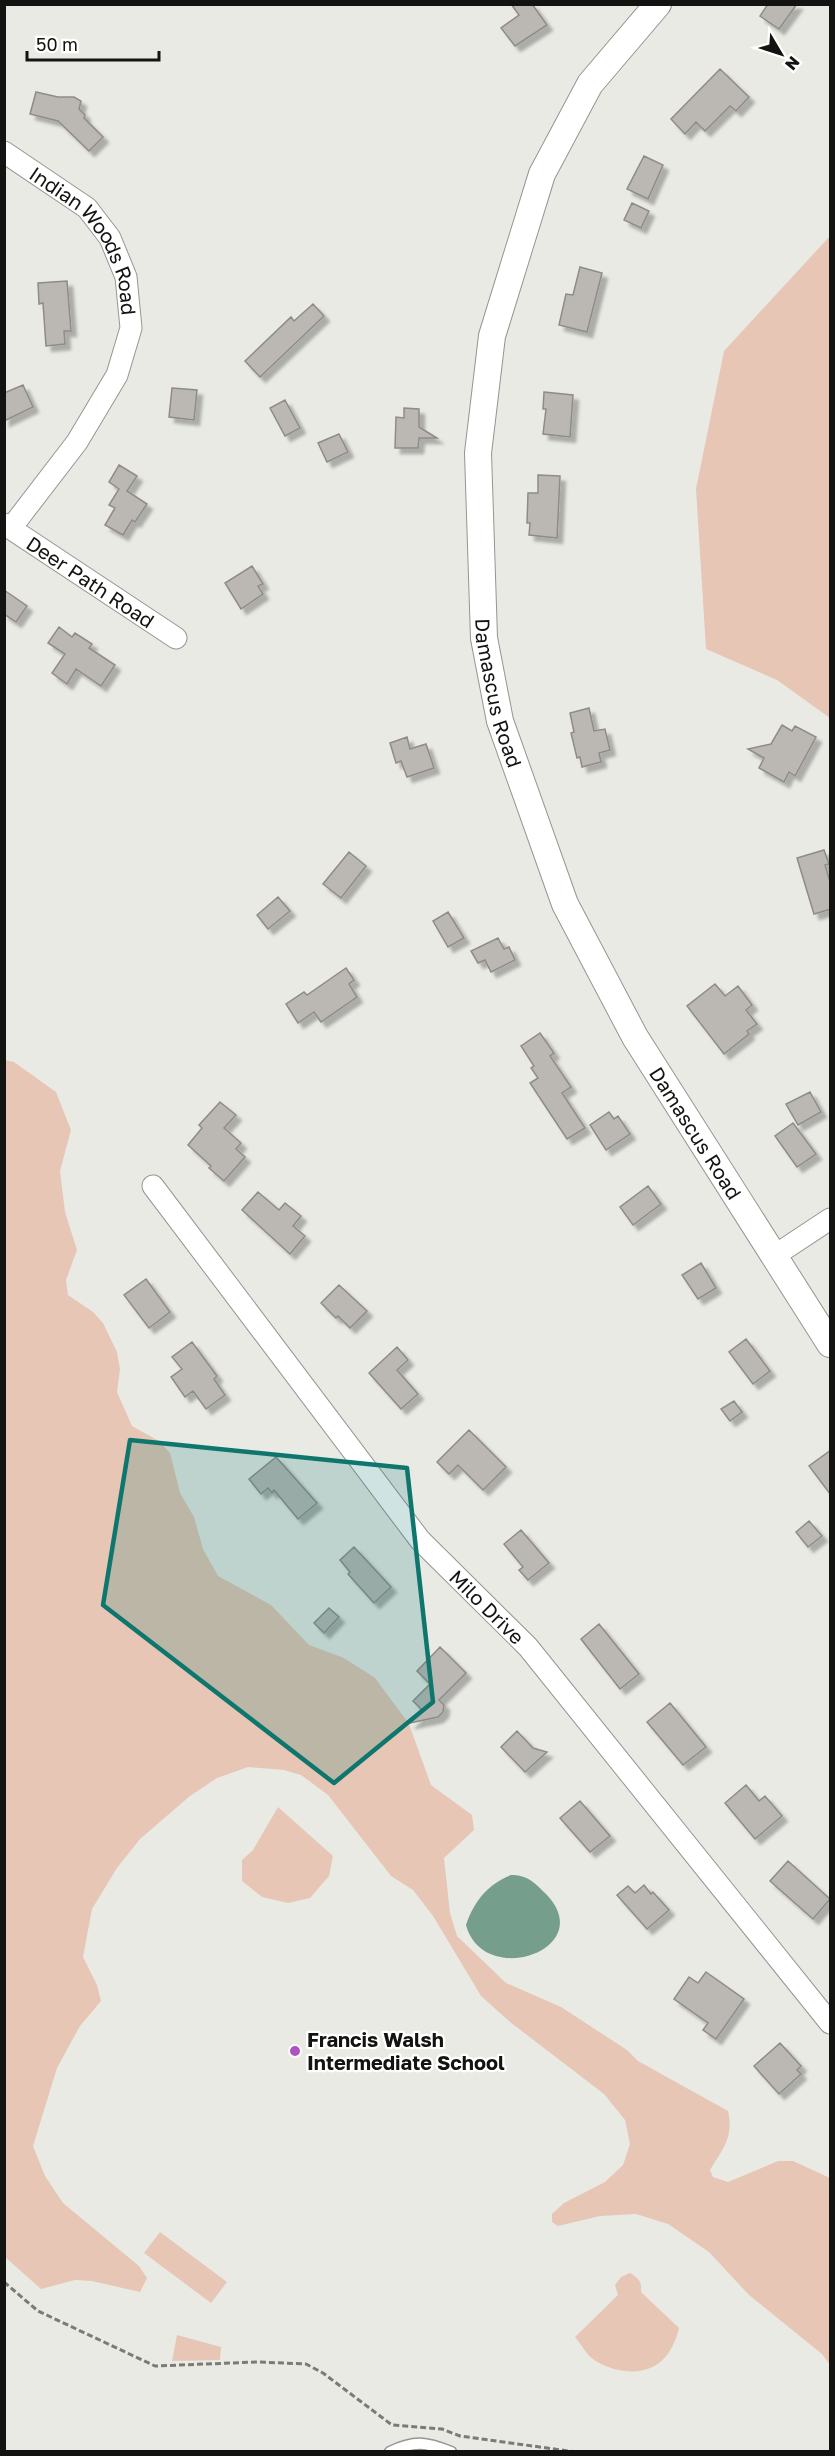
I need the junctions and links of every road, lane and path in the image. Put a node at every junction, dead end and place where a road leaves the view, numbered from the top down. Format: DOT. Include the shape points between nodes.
graph roads {
  1 [pos="658,4"];
  2 [pos="4,152"];
  3 [pos="8,526"];
  4 [pos="176,638"];
  5 [pos="153,1185"];
  6 [pos="831,1219"];
  7 [pos="774,1256"];
  8 [pos="831,1344"];
  9 [pos="831,2023"];
  10 [pos="4,2282"];
  11 [pos="390,2451"];
  12 [pos="451,2451"];
  13 [pos="576,2451"];
  1 -- 7 [label="street, Damascus Road" via="590,84 542,174 492,336 478,453 484,638 500,721 565,904 635,1037"];
  2 -- 3 [label="street, Indian Woods Road" via="87,208 110,238 126,277 131,328 117,375 83,432"];
  3 -- 4 [label="street, Deer Path Road"];
  5 -- 9 [label="street, Milo Drive" via="420,1540 528,1647"];
  6 -- 7 [label="street"];
  7 -- 8 [label="street, Damascus Road"];
  10 -- 13 [label="path" via="38,2311 155,2366 306,2364 392,2425 442,2429 460,2436"];
  11 -- 12 [label="lane" via="406,2443 423,2442"];
}
